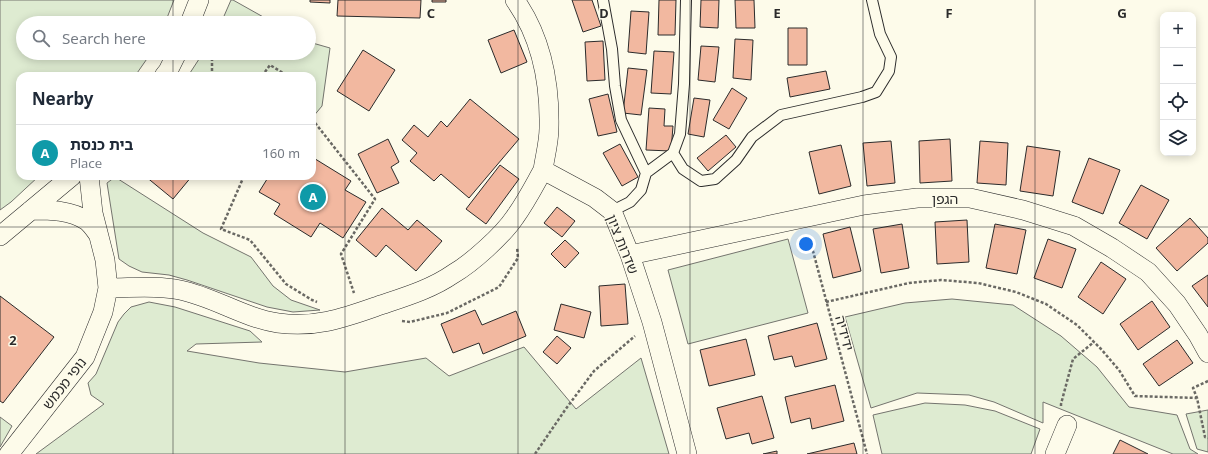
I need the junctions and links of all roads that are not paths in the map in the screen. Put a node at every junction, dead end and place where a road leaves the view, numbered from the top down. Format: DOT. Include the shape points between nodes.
graph roads {
  1 [pos="199,0"];
  2 [pos="515,0"];
  3 [pos="602,0"];
  4 [pos="686,0"];
  5 [pos="872,0"];
  6 [pos="193,16"];
  7 [pos="174,60"];
  8 [pos="167,72"];
  9 [pos="673,153"];
  10 [pos="543,170"];
  11 [pos="646,173"];
  12 [pos="67,180"];
  13 [pos="89,180"];
  14 [pos="31,210"];
  15 [pos="612,211"];
  16 [pos="98,234"];
  17 [pos="0,236"];
  18 [pos="630,254"];
  19 [pos="108,288"];
  20 [pos="1208,353"];
  21 [pos="1067,424"];
  22 [pos="9,454"];
  23 [pos="687,454"];
  24 [pos="1055,454"];
  1 -- 6 [label="street"];
  2 -- 10 [label="street" via="536,39 547,86 549,129"];
  3 -- 11 [label="lane" via="622,120"];
  4 -- 9 [label="lane" via="680,134"];
  5 -- 9 [label="lane" via="880,34 891,57 889,71 876,92 781,115 752,137 736,160 715,179 701,181 683,170"];
  7 -- 8 [label="street"];
  9 -- 11 [label="lane"];
  10 -- 15 [label="street, שדרות ציון" via="595,198"];
  10 -- 19 [label="street" via="514,218 493,241 452,275 418,292 324,323 276,323 182,290"];
  11 -- 15 [label="lane" via="641,190 630,202"];
  12 -- 14 [label="street"];
  13 -- 16 [label="street, נופי מכמש"];
  14 -- 16 [label="street" via="54,210 73,215 88,222"];
  14 -- 17 [label="street"];
  15 -- 18 [label="street, שדרות ציון"];
  16 -- 19 [label="street, נופי מכמש" via="105,260"];
  18 -- 20 [label="street, הגפן" via="864,205 917,198 970,198 1023,210 1074,226 1112,248 1148,272 1177,304"];
  18 -- 23 [label="street, שדרות ציון" via="652,322"];
  19 -- 22 [label="street, נופי מכמש" via="103,312 85,357"];
  21 -- 24 [label="street"];
}
